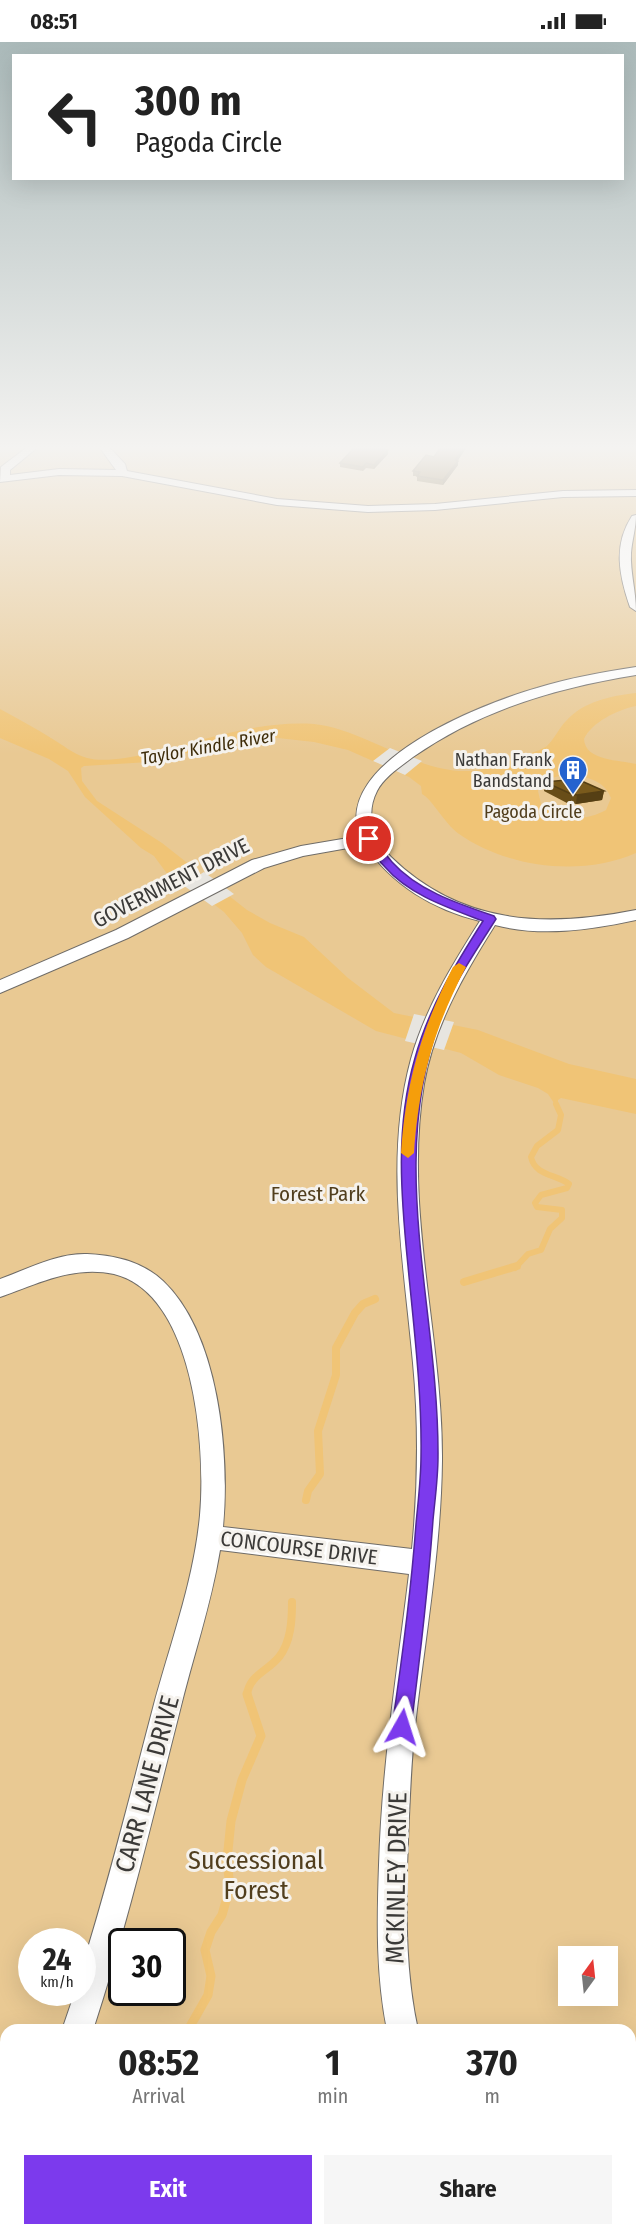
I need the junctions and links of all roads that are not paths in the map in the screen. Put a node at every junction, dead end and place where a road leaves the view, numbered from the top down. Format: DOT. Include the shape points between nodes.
graph roads {
  1 [pos="625,550"];
  2 [pos="636,607"];
  3 [pos="636,671"];
  4 [pos="369,839"];
  5 [pos="636,915"];
  6 [pos="490,919"];
  7 [pos="0,987"];
  8 [pos="0,1288"];
  9 [pos="209,1537"];
  10 [pos="422,1563"];
  11 [pos="79,2024"];
  12 [pos="402,2024"];
  1 -- 2 [label="street"];
  3 -- 4 [label="street" via="571,684 497,706 437,734 389,768 372,787 364,803"];
  4 -- 6 [label="street" via="404,879 446,903"];
  4 -- 7 [label="street, GOVERNMENT DRIVE" via="278,857 220,882 110,940"];
  5 -- 6 [label="street" via="572,926"];
  6 -- 10 [label="street, MCKINLEY DRIVE" via="454,976 424,1047 415,1084 407,1157 430,1457"];
  8 -- 9 [label="street, CONCOURSE DRIVE" via="84,1263 132,1272 161,1291 190,1338 208,1416 213,1485"];
  9 -- 10 [label="street, CONCOURSE DRIVE"];
  9 -- 11 [label="street, CARR LANE DRIVE" via="132,1843"];
  10 -- 12 [label="street, MCKINLEY DRIVE" via="395,1798 392,1950"];
}
